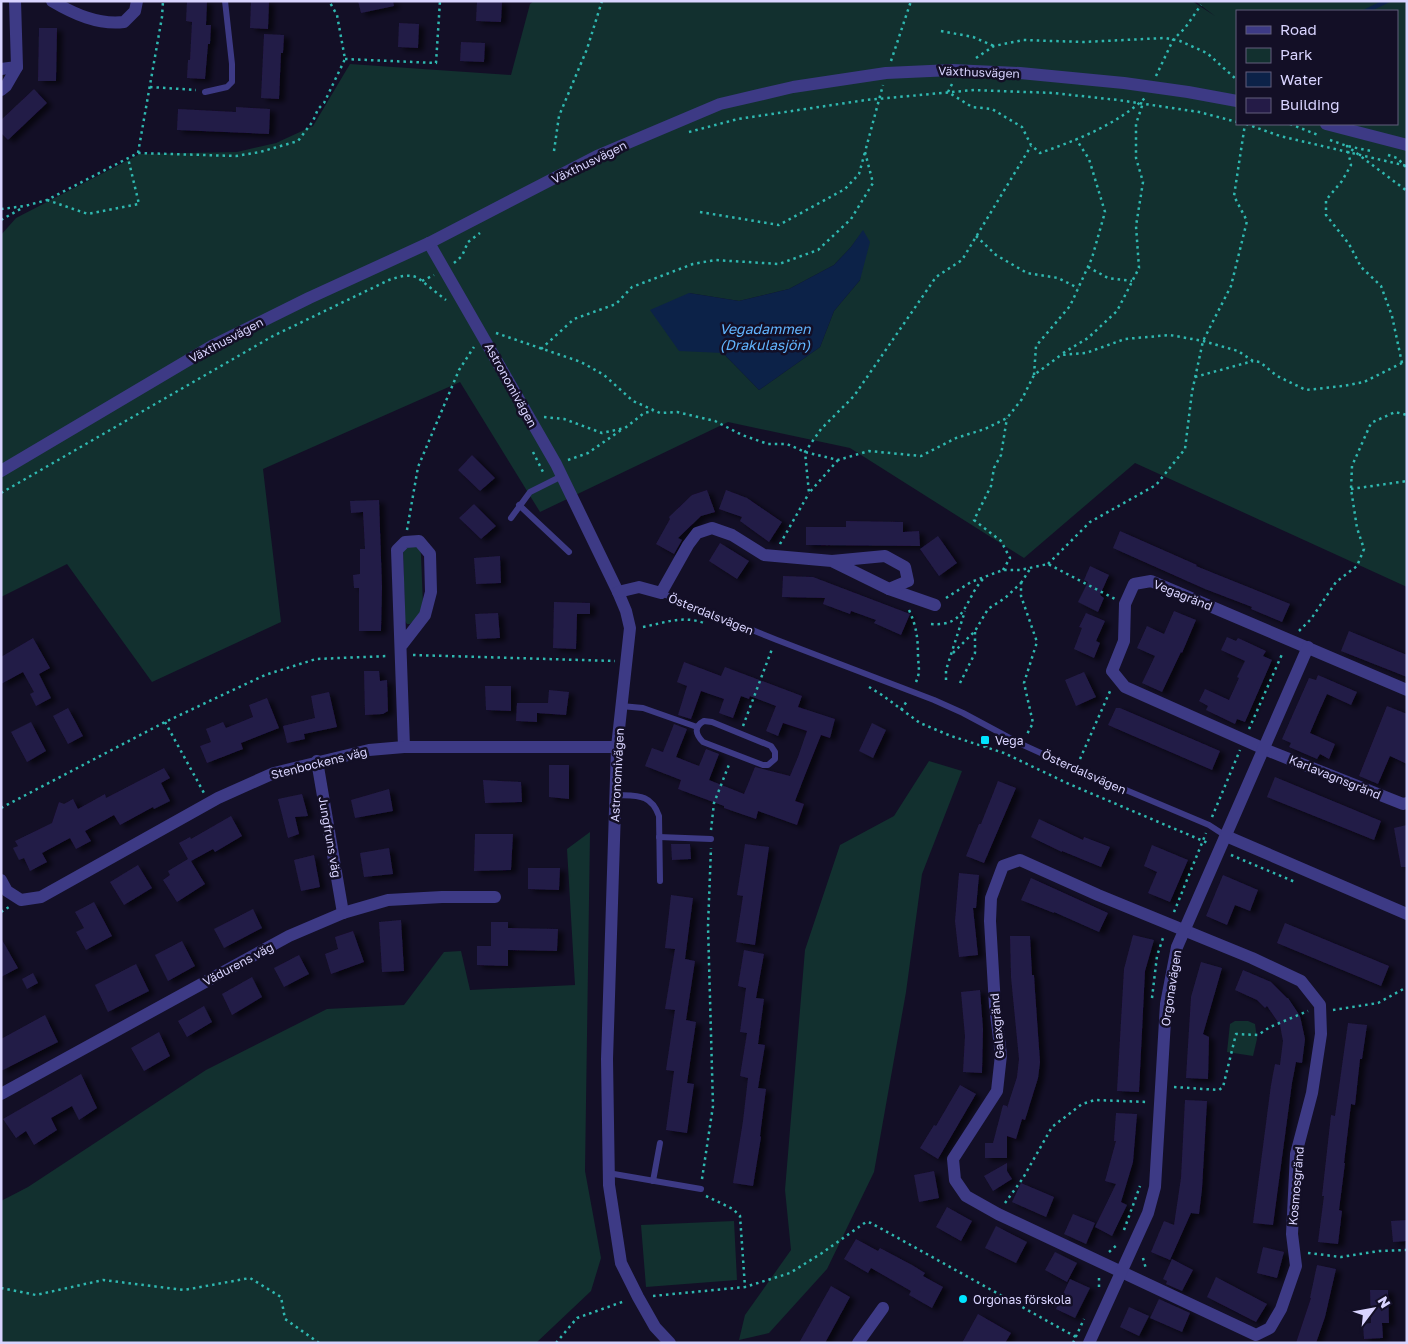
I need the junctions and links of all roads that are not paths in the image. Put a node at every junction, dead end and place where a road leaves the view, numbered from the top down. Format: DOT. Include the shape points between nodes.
graph roads {
  1 [pos="15,1"];
  2 [pos="52,1"];
  3 [pos="137,1"];
  4 [pos="225,1"];
  5 [pos="16,67"];
  6 [pos="1,69"];
  7 [pos="1,90"];
  8 [pos="205,92"];
  9 [pos="1236,101"];
  10 [pos="1330,125"];
  11 [pos="1407,145"];
  12 [pos="429,244"];
  13 [pos="1,471"];
  14 [pos="562,476"];
  15 [pos="519,505"];
  16 [pos="511,518"];
  17 [pos="568,552"];
  18 [pos="832,561"];
  19 [pos="894,590"];
  20 [pos="618,592"];
  21 [pos="661,593"];
  22 [pos="936,605"];
  23 [pos="1308,647"];
  24 [pos="402,651"];
  25 [pos="1407,690"];
  26 [pos="621,706"];
  27 [pos="697,727"];
  28 [pos="404,747"];
  29 [pos="617,747"];
  30 [pos="1264,748"];
  31 [pos="317,761"];
  32 [pos="616,795"];
  33 [pos="1407,803"];
  34 [pos="1226,836"];
  35 [pos="659,837"];
  36 [pos="711,839"];
  37 [pos="1,880"];
  38 [pos="660,881"];
  39 [pos="495,897"];
  40 [pos="343,913"];
  41 [pos="1407,914"];
  42 [pos="1183,931"];
  43 [pos="1,1094"];
  44 [pos="660,1143"];
  45 [pos="608,1173"];
  46 [pos="653,1181"];
  47 [pos="700,1191"];
  48 [pos="1121,1270"];
  49 [pos="883,1308"];
  50 [pos="670,1343"];
  51 [pos="858,1343"];
  52 [pos="1089,1343"];
  1 -- 5 [label="street"];
  2 -- 3 [label="street" via="73,13 109,24 124,22 135,11"];
  4 -- 8 [label="lane" via="232,82 227,87"];
  5 -- 6 [label="street"];
  5 -- 7 [label="street"];
  9 -- 12 [label="street, Växthusvägen" via="1151,87 962,70 886,73 794,87 720,104 597,156"];
  10 -- 11 [label="street"];
  12 -- 13 [label="street, Växthusvägen" via="212,346"];
  12 -- 14 [label="street, Astronomivägen"];
  14 -- 15 [label="lane" via="530,492"];
  14 -- 20 [label="street, Astronomivägen"];
  15 -- 16 [label="lane"];
  15 -- 17 [label="lane"];
  18 -- 19 [label="street"];
  18 -- 19 [label="street" via="885,556 905,567 908,581"];
  18 -- 21 [label="street" via="764,555 712,528 697,533 692,539"];
  19 -- 22 [label="street"];
  20 -- 21 [label="street, Österdalsvägen" via="639,587"];
  20 -- 26 [label="street, Astronomivägen" via="630,628"];
  21 -- 34 [label="lane, Österdalsvägen" via="963,713 1021,744 1209,825"];
  23 -- 25 [label="street"];
  23 -- 30 [label="street, Orgonavägen"];
  23 -- 30 [label="street, Vegagränd" via="1151,581 1134,584 1125,604 1124,641 1112,671 1125,687"];
  24 -- 24 [label="street" via="425,615 432,592 430,554 419,541 405,542 397,550"];
  24 -- 28 [label="street"];
  26 -- 27 [label="lane" via="644,708"];
  26 -- 29 [label="street, Astronomivägen"];
  27 -- 27 [label="lane" via="697,734 703,742 732,754 763,765 776,759 772,746 712,722 704,721"];
  28 -- 29 [label="street, Stenbockens väg"];
  28 -- 31 [label="street, Stenbockens väg" via="369,750"];
  29 -- 32 [label="street, Astronomivägen"];
  30 -- 33 [label="street, Karlavagnsgränd"];
  30 -- 34 [label="street, Orgonavägen"];
  31 -- 37 [label="street, Stenbockens väg" via="274,773 209,803 41,897 21,900 7,891"];
  31 -- 40 [label="street, Jungfruns väg"];
  32 -- 35 [label="lane" via="640,796 652,803 659,816"];
  32 -- 45 [label="street, Astronomivägen" via="607,1059"];
  34 -- 41 [label="street, Österdalsvägen"];
  34 -- 42 [label="street, Orgonavägen"];
  35 -- 36 [label="lane"];
  35 -- 38 [label="lane"];
  39 -- 40 [label="street, Vädurens väg" via="388,900"];
  40 -- 43 [label="street, Vädurens väg" via="289,936"];
  42 -- 48 [label="street, Orgonavägen" via="1166,1004 1155,1187 1148,1213"];
  42 -- 48 [label="street, Kosmosgränd" via="1301,981 1320,1005 1321,1034 1312,1093 1296,1154 1292,1234 1296,1266 1281,1309 1270,1328 1256,1335"];
  42 -- 48 [label="street, Galaxgränd" via="1020,860 1004,866 991,898 995,1006 1001,1055 997,1091 953,1159 955,1180 966,1196 998,1214"];
  44 -- 46 [label="lane"];
  45 -- 46 [label="lane"];
  45 -- 50 [label="street, Astronomivägen" via="621,1263 655,1327"];
  46 -- 47 [label="lane"];
  48 -- 52 [label="street, Orgonavägen"];
  49 -- 51 [label="street"];
}
